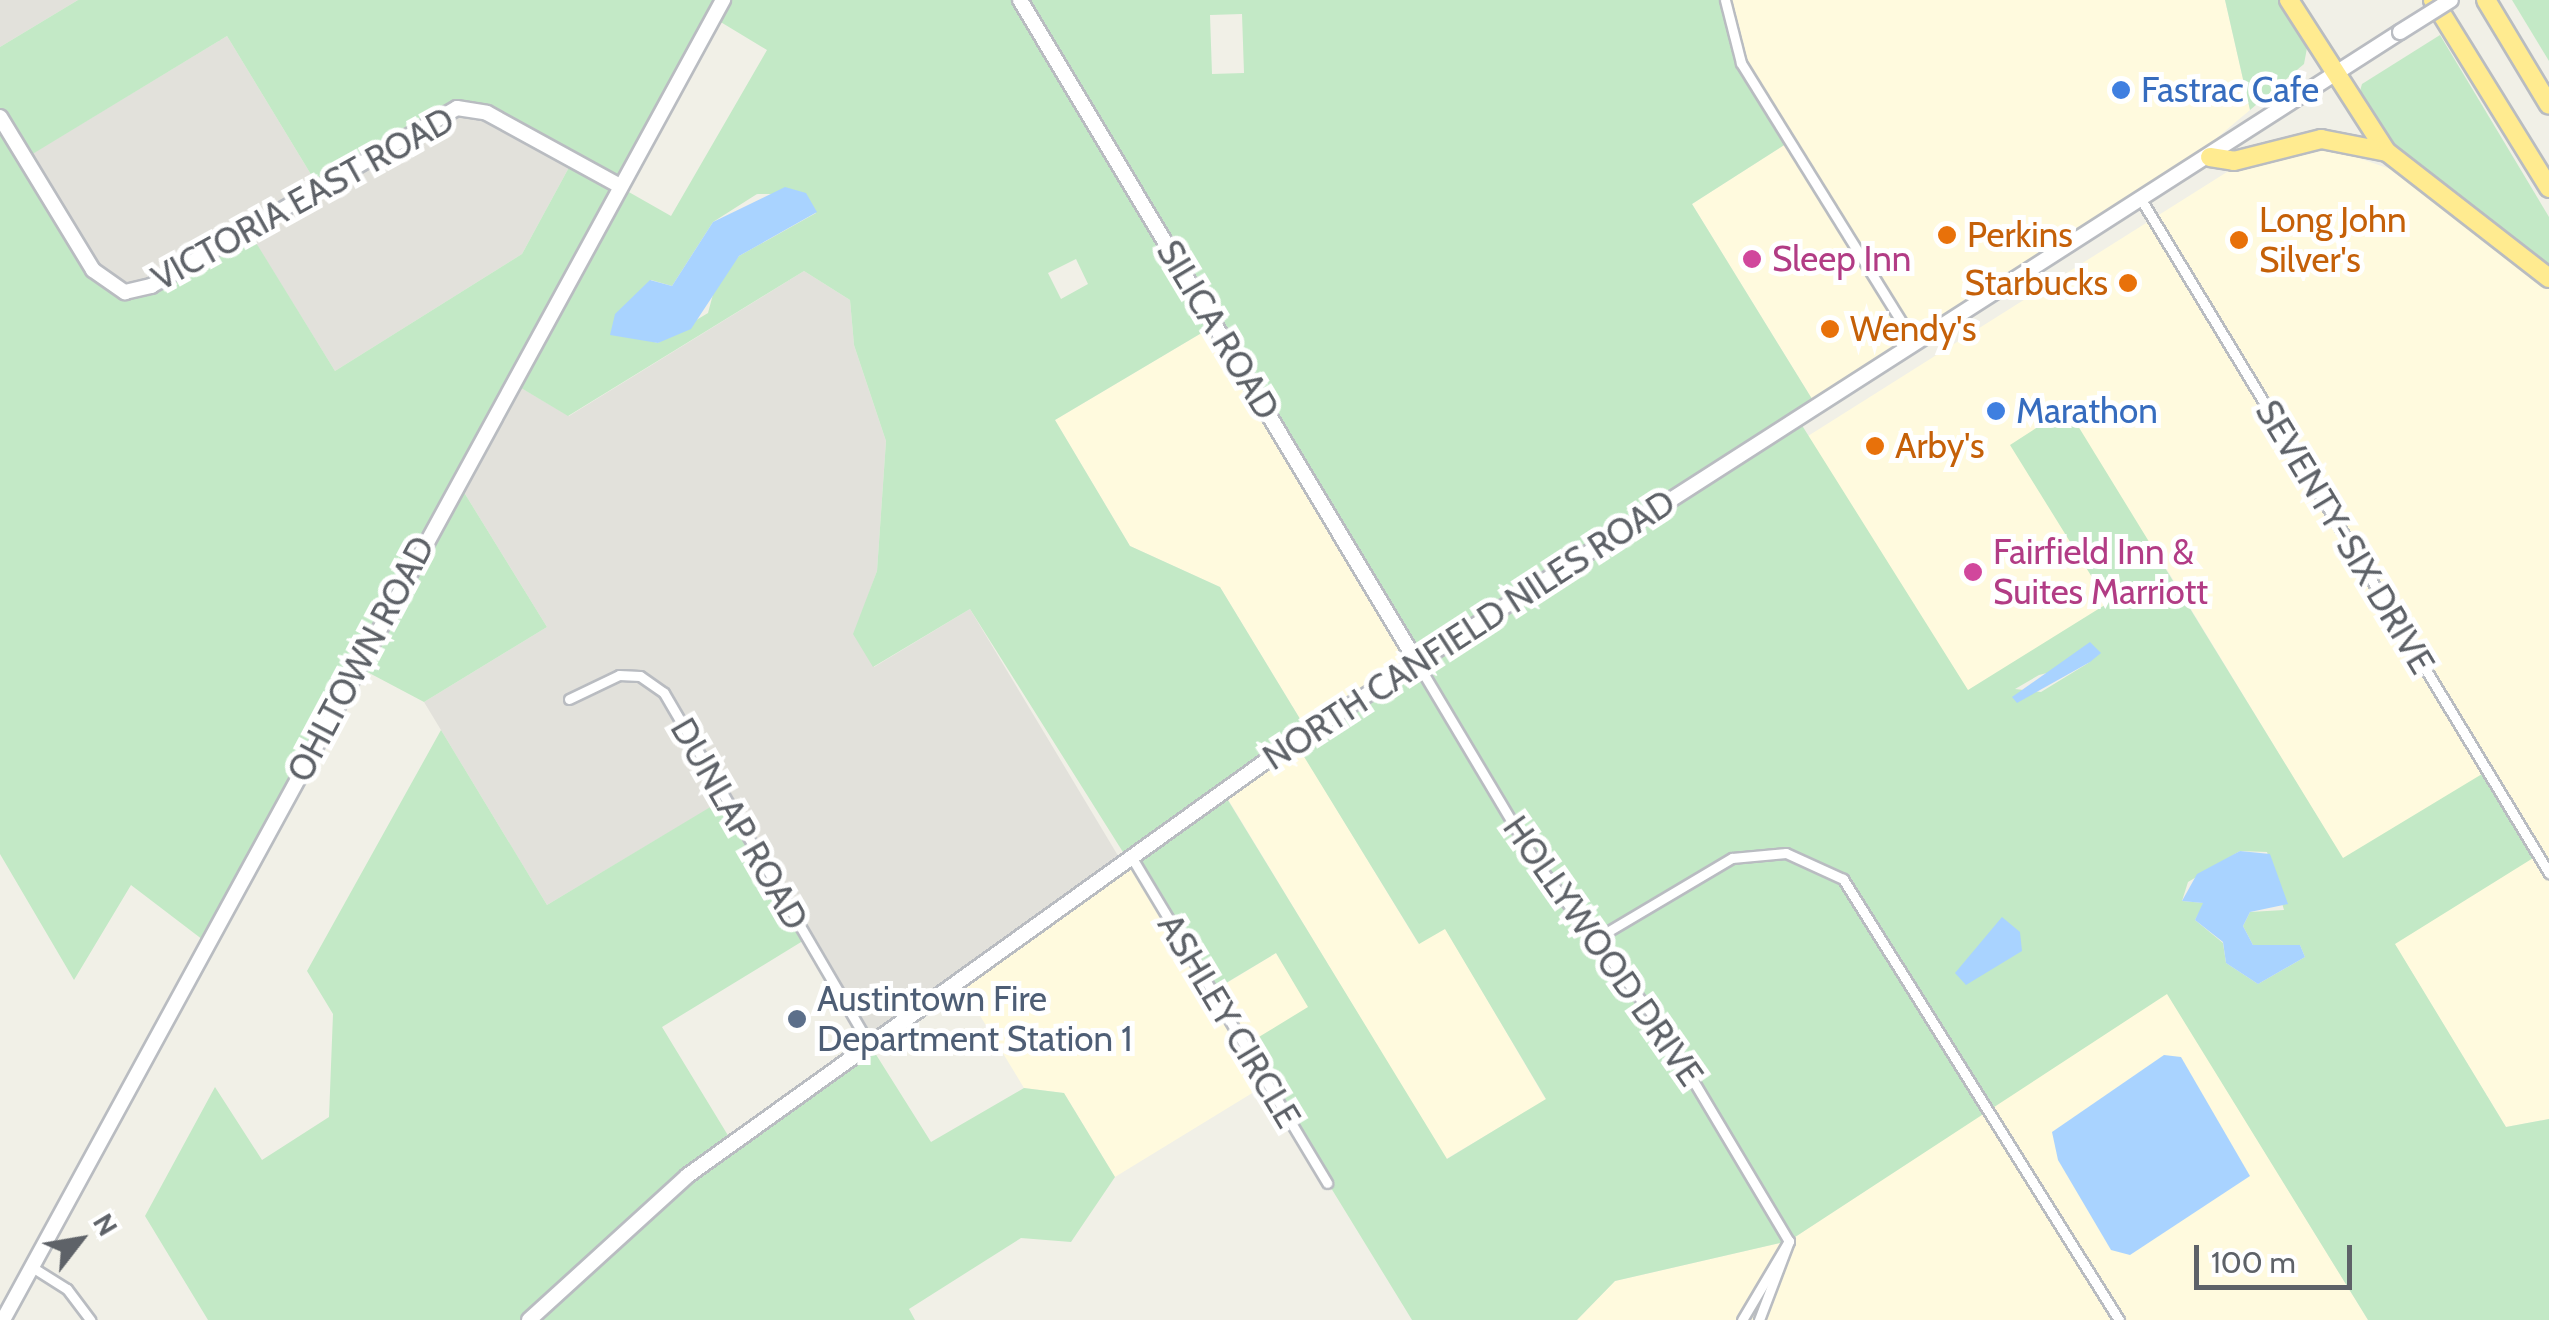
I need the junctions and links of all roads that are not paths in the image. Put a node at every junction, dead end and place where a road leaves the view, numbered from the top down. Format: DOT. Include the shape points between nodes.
graph roads {
  1 [pos="723,0"];
  2 [pos="1020,0"];
  3 [pos="1725,0"];
  4 [pos="2289,0"];
  5 [pos="2433,0"];
  6 [pos="2451,0"];
  7 [pos="2486,0"];
  8 [pos="2498,0"];
  9 [pos="2334,75"];
  10 [pos="2532,76"];
  11 [pos="2549,104"];
  12 [pos="0,117"];
  13 [pos="2387,152"];
  14 [pos="2210,156"];
  15 [pos="620,186"];
  16 [pos="2549,188"];
  17 [pos="2142,201"];
  18 [pos="2549,278"];
  19 [pos="1915,344"];
  20 [pos="1416,661"];
  21 [pos="569,698"];
  22 [pos="1132,858"];
  23 [pos="2549,872"];
  24 [pos="1597,938"];
  25 [pos="870,1044"];
  26 [pos="1328,1183"];
  27 [pos="1789,1241"];
  28 [pos="32,1267"];
  29 [pos="3,1320"];
  30 [pos="90,1320"];
  31 [pos="529,1320"];
  32 [pos="1742,1320"];
  33 [pos="1759,1320"];
  34 [pos="2118,1320"];
  1 -- 15 [label="street, OHLTOWN ROAD"];
  2 -- 20 [label="street, SILICA ROAD"];
  3 -- 19 [label="street" via="1742,62"];
  4 -- 9 [label="highway"];
  5 -- 16 [label="highway"];
  6 -- 9 [label="street, NORTH CANFIELD NILES ROAD, bridge"];
  7 -- 10 [label="highway"];
  8 -- 10 [label="highway"];
  9 -- 13 [label="highway"];
  9 -- 14 [label="street, NORTH CANFIELD NILES ROAD"];
  10 -- 11 [label="highway"];
  12 -- 15 [label="street, VICTORIA EAST ROAD" via="93,270 125,292 151,286 457,108 487,112"];
  13 -- 14 [label="highway" via="2322,140 2234,160"];
  13 -- 18 [label="highway"];
  14 -- 17 [label="street, NORTH CANFIELD NILES ROAD"];
  15 -- 28 [label="street, OHLTOWN ROAD"];
  17 -- 19 [label="street, NORTH CANFIELD NILES ROAD"];
  17 -- 23 [label="street, SEVENTY-SIX DRIVE"];
  19 -- 20 [label="street, NORTH CANFIELD NILES ROAD"];
  20 -- 22 [label="street, NORTH CANFIELD NILES ROAD"];
  20 -- 24 [label="street, HOLLYWOOD DRIVE" via="1535,861"];
  21 -- 25 [label="street, DUNLAP ROAD" via="619,675 640,676 664,693"];
  22 -- 25 [label="street, NORTH CANFIELD NILES ROAD"];
  22 -- 26 [label="street, ASHLEY CIRCLE"];
  24 -- 27 [label="street, HOLLYWOOD DRIVE"];
  24 -- 34 [label="street" via="1732,858 1786,853 1842,878"];
  25 -- 31 [label="street, NORTH CANFIELD NILES ROAD" via="657,1199"];
  27 -- 32 [label="street"];
  27 -- 33 [label="street"];
  28 -- 29 [label="street, OHLTOWN ROAD"];
  28 -- 30 [label="street" via="68,1289"];
}
